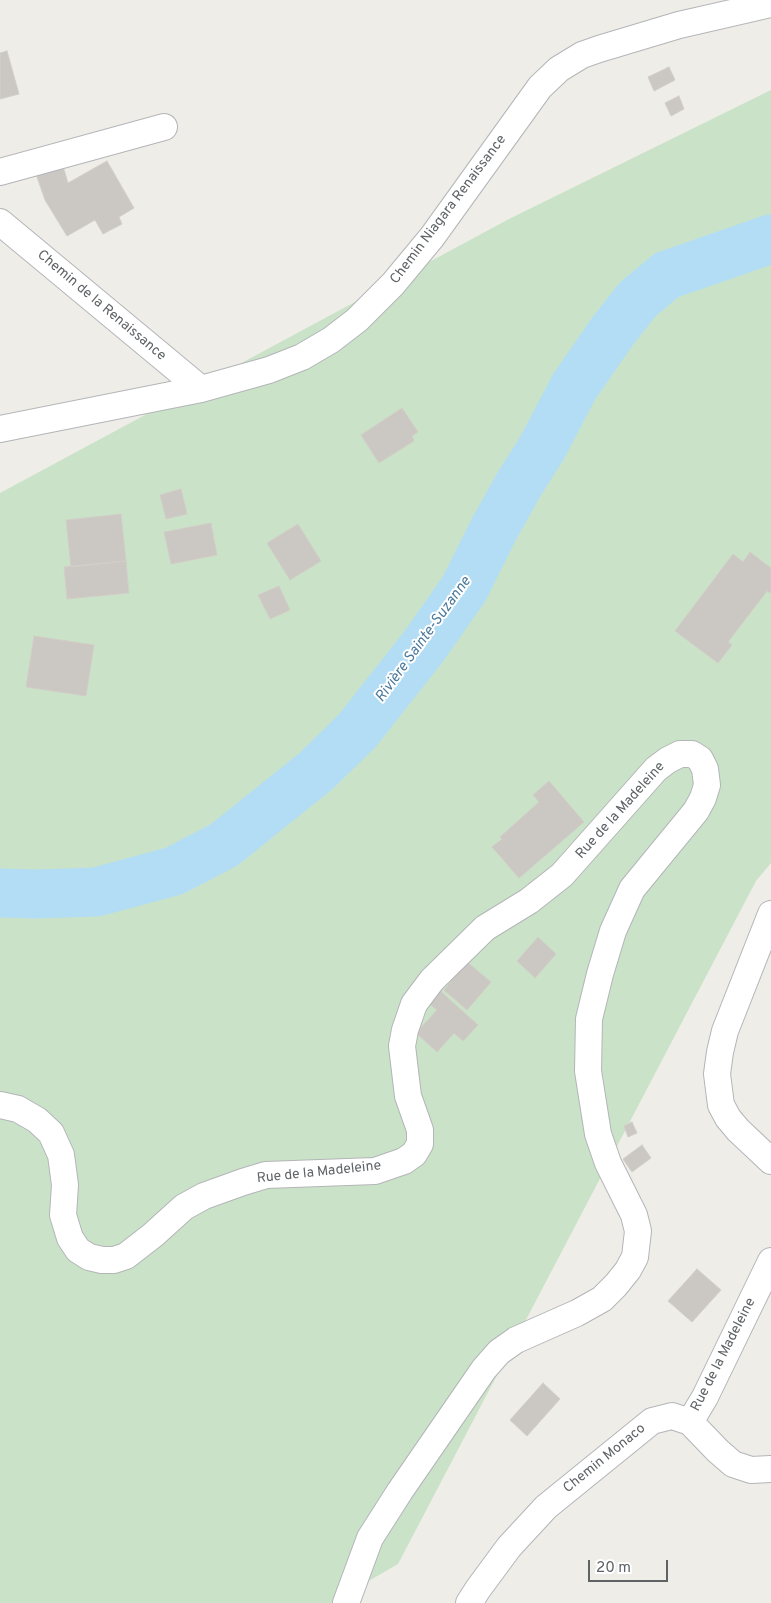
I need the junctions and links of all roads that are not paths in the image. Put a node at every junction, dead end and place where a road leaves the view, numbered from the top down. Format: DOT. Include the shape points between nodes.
graph roads {
  1 [pos="771,4"];
  2 [pos="164,127"];
  3 [pos="0,172"];
  4 [pos="0,222"];
  5 [pos="201,389"];
  6 [pos="0,429"];
  7 [pos="771,914"];
  8 [pos="0,1105"];
  9 [pos="771,1161"];
  10 [pos="771,1261"];
  11 [pos="690,1422"];
  12 [pos="771,1469"];
  13 [pos="346,1603"];
  14 [pos="469,1603"];
  1 -- 5 [label="street, Chemin Niagara Renaissance" via="679,25 598,49 559,69 540,88 432,237 393,284 356,320 302,357"];
  2 -- 3 [label="street"];
  4 -- 5 [label="street, Chemin de la Renaissance"];
  5 -- 6 [label="street, Chemin Niagara Renaissance"];
  7 -- 9 [label="street" via="726,1031 717,1074 721,1105 728,1118"];
  8 -- 13 [label="street, Rue de la Madeleine" via="18,1109 51,1133 61,1155 65,1185 63,1215 70,1238 78,1250 102,1260 126,1256 184,1207 243,1182 266,1175 375,1171 404,1161 420,1144 420,1130 408,1096 402,1046 414,1004 485,928 529,901 562,875 656,768 680,754 692,754 700,759 706,777 703,798 632,889 614,931 589,1019 588,1071 598,1134 608,1163 634,1215 638,1231 634,1257 628,1270 602,1299 516,1340 499,1352 484,1369 370,1538"];
  10 -- 11 [label="street, Rue de la Madeleine" via="705,1398"];
  11 -- 12 [label="street" via="732,1464 751,1470"];
  11 -- 14 [label="street, Chemin Monaco" via="672,1416 652,1422 553,1501 509,1547"];
}
